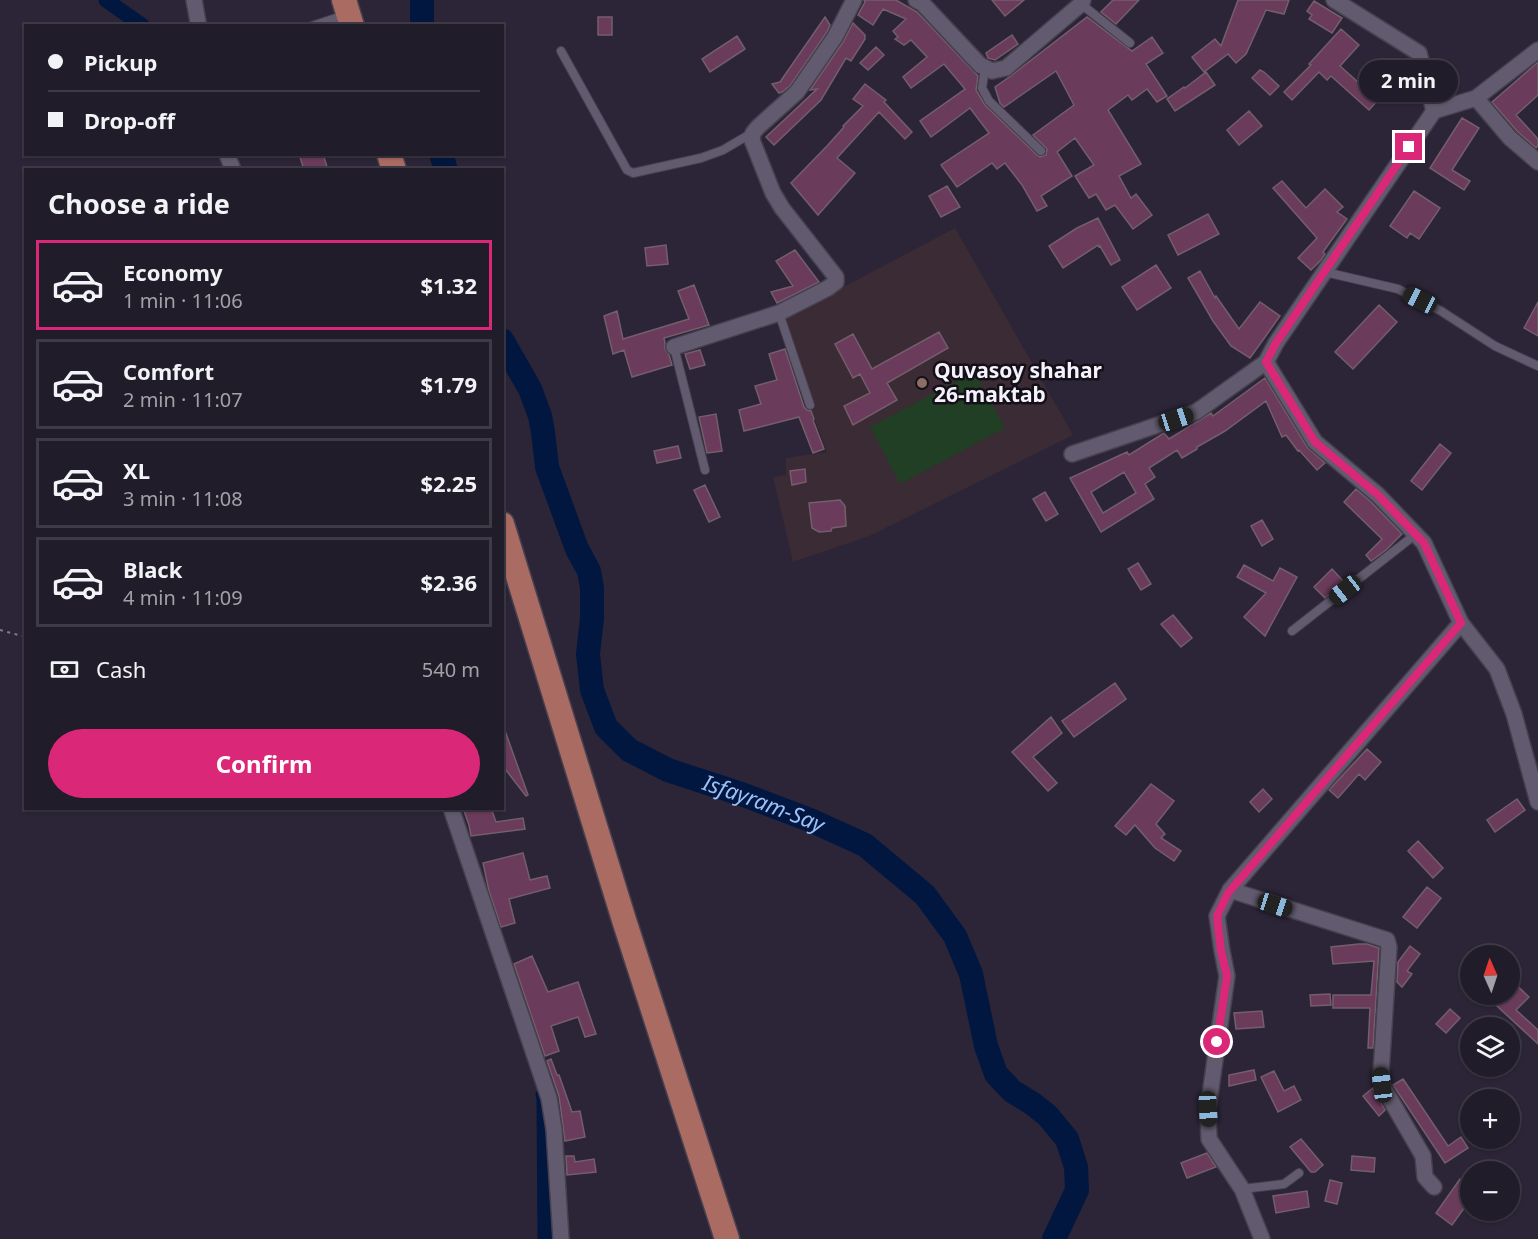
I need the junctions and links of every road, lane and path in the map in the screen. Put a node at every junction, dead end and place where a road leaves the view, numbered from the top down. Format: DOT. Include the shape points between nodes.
graph roads {
  1 [pos="194,0"];
  2 [pos="854,0"];
  3 [pos="916,0"];
  4 [pos="1334,0"];
  5 [pos="1082,2"];
  6 [pos="348,13"];
  7 [pos="198,24"];
  8 [pos="318,24"];
  9 [pos="1130,43"];
  10 [pos="1538,50"];
  11 [pos="561,51"];
  12 [pos="985,68"];
  13 [pos="1476,98"];
  14 [pos="1434,111"];
  15 [pos="753,133"];
  16 [pos="1041,152"];
  17 [pos="1538,162"];
  18 [pos="1324,272"];
  19 [pos="779,313"];
  20 [pos="674,347"];
  21 [pos="1266,362"];
  22 [pos="1538,366"];
  23 [pos="810,405"];
  24 [pos="1072,454"];
  25 [pos="705,470"];
  26 [pos="504,530"];
  27 [pos="1416,534"];
  28 [pos="1461,623"];
  29 [pos="0,630"];
  30 [pos="1292,631"];
  31 [pos="24,636"];
  32 [pos="1538,802"];
  33 [pos="452,810"];
  34 [pos="1230,890"];
  35 [pos="1299,1173"];
  36 [pos="1434,1187"];
  37 [pos="1242,1189"];
  38 [pos="561,1239"];
  39 [pos="727,1239"];
  40 [pos="1262,1239"];
  1 -- 7 [label="street"];
  2 -- 15 [label="street" via="835,37 797,92"];
  3 -- 12 [label="street"];
  4 -- 14 [label="street" via="1419,54"];
  5 -- 9 [label="lane"];
  5 -- 12 [label="street" via="1006,68"];
  6 -- 8 [label="lane"];
  10 -- 13 [label="street"];
  11 -- 15 [label="lane" via="627,170 633,173 701,158"];
  12 -- 16 [label="lane" via="982,88 989,101"];
  13 -- 14 [label="street"];
  13 -- 17 [label="street" via="1510,138"];
  14 -- 18 [label="street"];
  15 -- 19 [label="street" via="755,151 773,193 836,277 828,288"];
  18 -- 21 [label="street"];
  18 -- 22 [label="lane" via="1398,289 1441,310 1495,346"];
  19 -- 20 [label="street"];
  19 -- 23 [label="lane"];
  20 -- 25 [label="lane"];
  21 -- 24 [label="street" via="1196,412"];
  21 -- 27 [label="street" via="1315,442 1378,495"];
  26 -- 39 [label="main road"];
  27 -- 28 [label="street" via="1424,543"];
  27 -- 30 [label="lane"];
  28 -- 32 [label="street" via="1497,669"];
  28 -- 34 [label="street"];
  29 -- 31 [label="path"];
  33 -- 38 [label="street" via="549,1098"];
  34 -- 36 [label="street" via="1387,940 1382,1085 1423,1156 1425,1177"];
  34 -- 37 [label="street" via="1217,916 1227,976 1208,1109 1209,1139"];
  35 -- 37 [label="lane" via="1284,1184"];
  37 -- 40 [label="street"];
}
